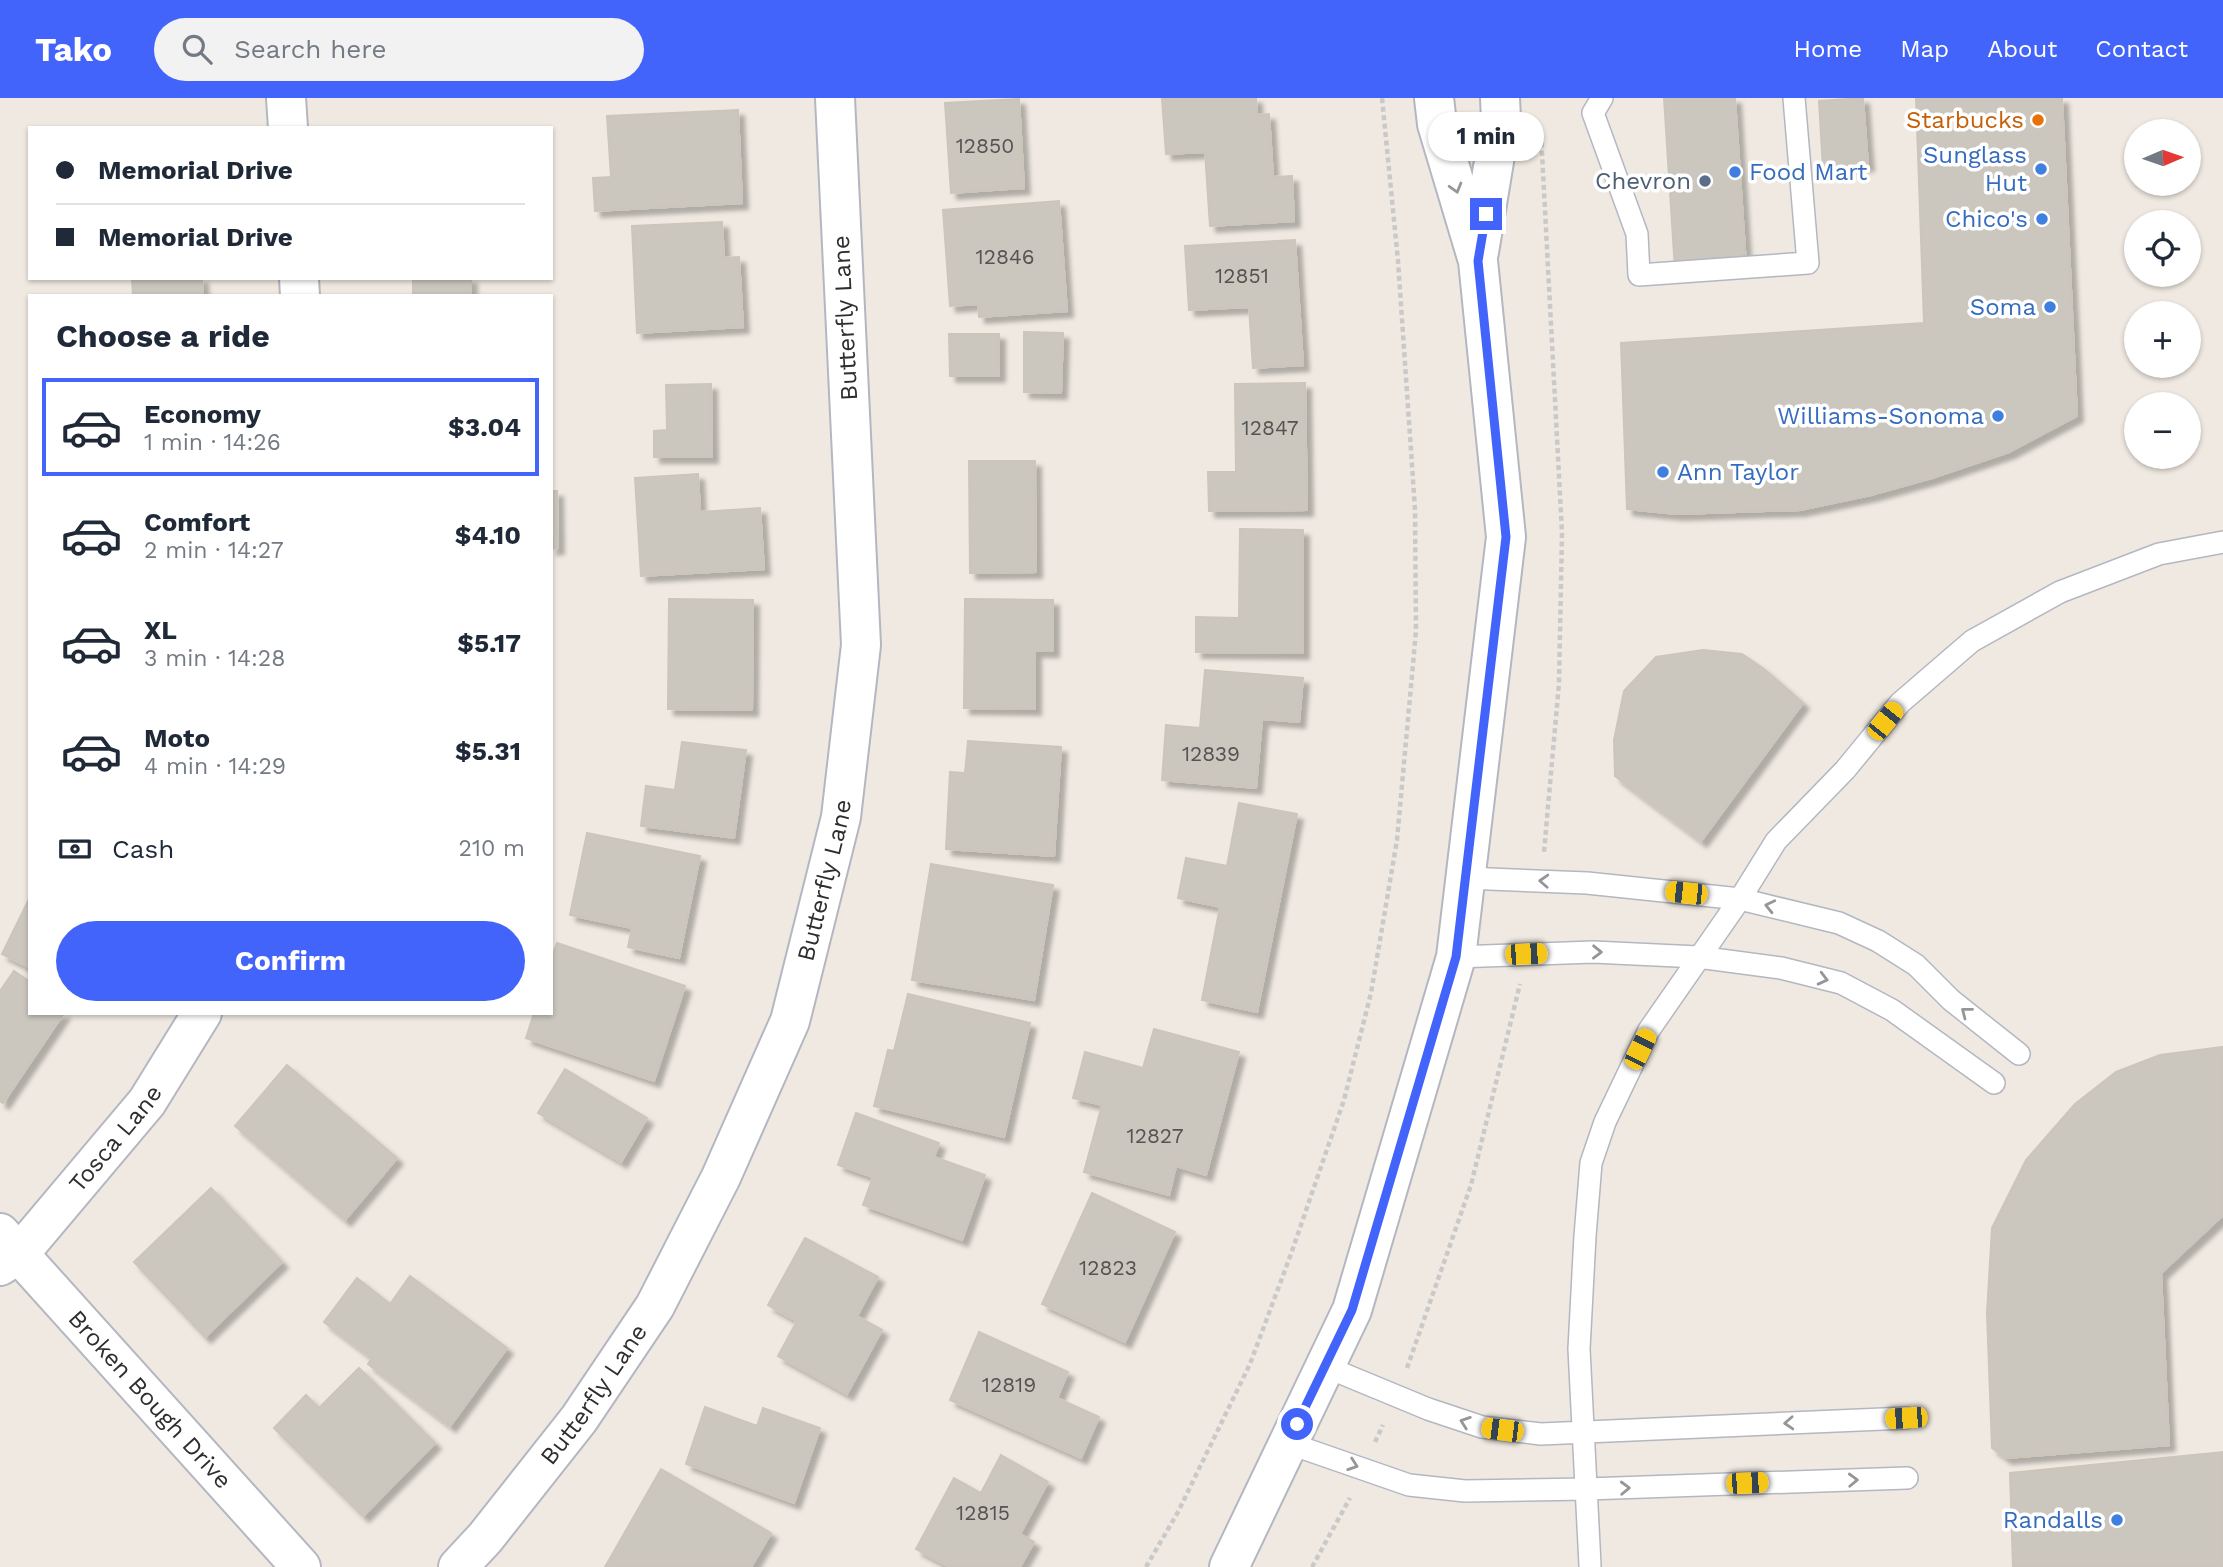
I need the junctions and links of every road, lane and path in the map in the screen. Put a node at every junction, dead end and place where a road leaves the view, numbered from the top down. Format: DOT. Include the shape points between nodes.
graph roads {
  1 [pos="286,98"];
  2 [pos="835,98"];
  3 [pos="1382,98"];
  4 [pos="1434,98"];
  5 [pos="1500,98"];
  6 [pos="1602,98"];
  7 [pos="1794,98"];
  8 [pos="288,126"];
  9 [pos="1478,261"];
  10 [pos="2223,542"];
  11 [pos="1465,878"];
  12 [pos="1740,899"];
  13 [pos="1456,957"];
  14 [pos="1698,957"];
  15 [pos="201,1015"];
  16 [pos="2019,1054"];
  17 [pos="1994,1083"];
  18 [pos="6,1251"];
  19 [pos="1324,1366"];
  20 [pos="1906,1418"];
  21 [pos="1584,1433"];
  22 [pos="1288,1443"];
  23 [pos="1907,1478"];
  24 [pos="1587,1489"];
  25 [pos="1590,1565"];
  26 [pos="301,1567"];
  27 [pos="458,1567"];
  28 [pos="1146,1567"];
  29 [pos="1229,1567"];
  1 -- 8 [label="street"];
  2 -- 27 [label="street, Butterfly Lane" via="861,645 841,817 790,1021 721,1177 655,1306 579,1419"];
  3 -- 28 [label="path" via="1415,509 1416,631 1398,840 1371,993 1344,1100 1291,1254 1250,1364"];
  4 -- 9 [label="street, one-way" via="1437,124"];
  5 -- 9 [label="street" via="1501,119"];
  6 -- 7 [label="lane" via="1592,113 1637,234 1639,275 1808,263"];
  9 -- 11 [label="street" via="1506,537"];
  10 -- 12 [label="lane" via="2160,554 2071,588 1972,641 1900,703 1845,770 1776,841"];
  12 -- 11 [label="lane, one-way" via="1587,883"];
  11 -- 13 [label="street"];
  12 -- 14 [label="lane"];
  16 -- 12 [label="lane, one-way" via="1951,1000 1916,965 1878,941 1839,923"];
  13 -- 14 [label="lane, one-way" via="1593,952"];
  13 -- 19 [label="street" via="1352,1310"];
  14 -- 17 [label="lane, one-way" via="1781,968 1841,983 1892,1010"];
  14 -- 21 [label="lane" via="1649,1030 1605,1122 1591,1163 1579,1349"];
  15 -- 18 [label="street, Tosca Lane" via="147,1102"];
  18 -- 26 [label="street, Broken Bough Drive"];
  21 -- 19 [label="lane, one-way" via="1541,1434 1482,1427"];
  19 -- 22 [label="street"];
  20 -- 21 [label="lane, one-way"];
  21 -- 24 [label="lane"];
  22 -- 24 [label="lane, one-way" via="1409,1485 1465,1491"];
  22 -- 29 [label="street"];
  24 -- 23 [label="lane, one-way"];
  24 -- 25 [label="lane"];
}
